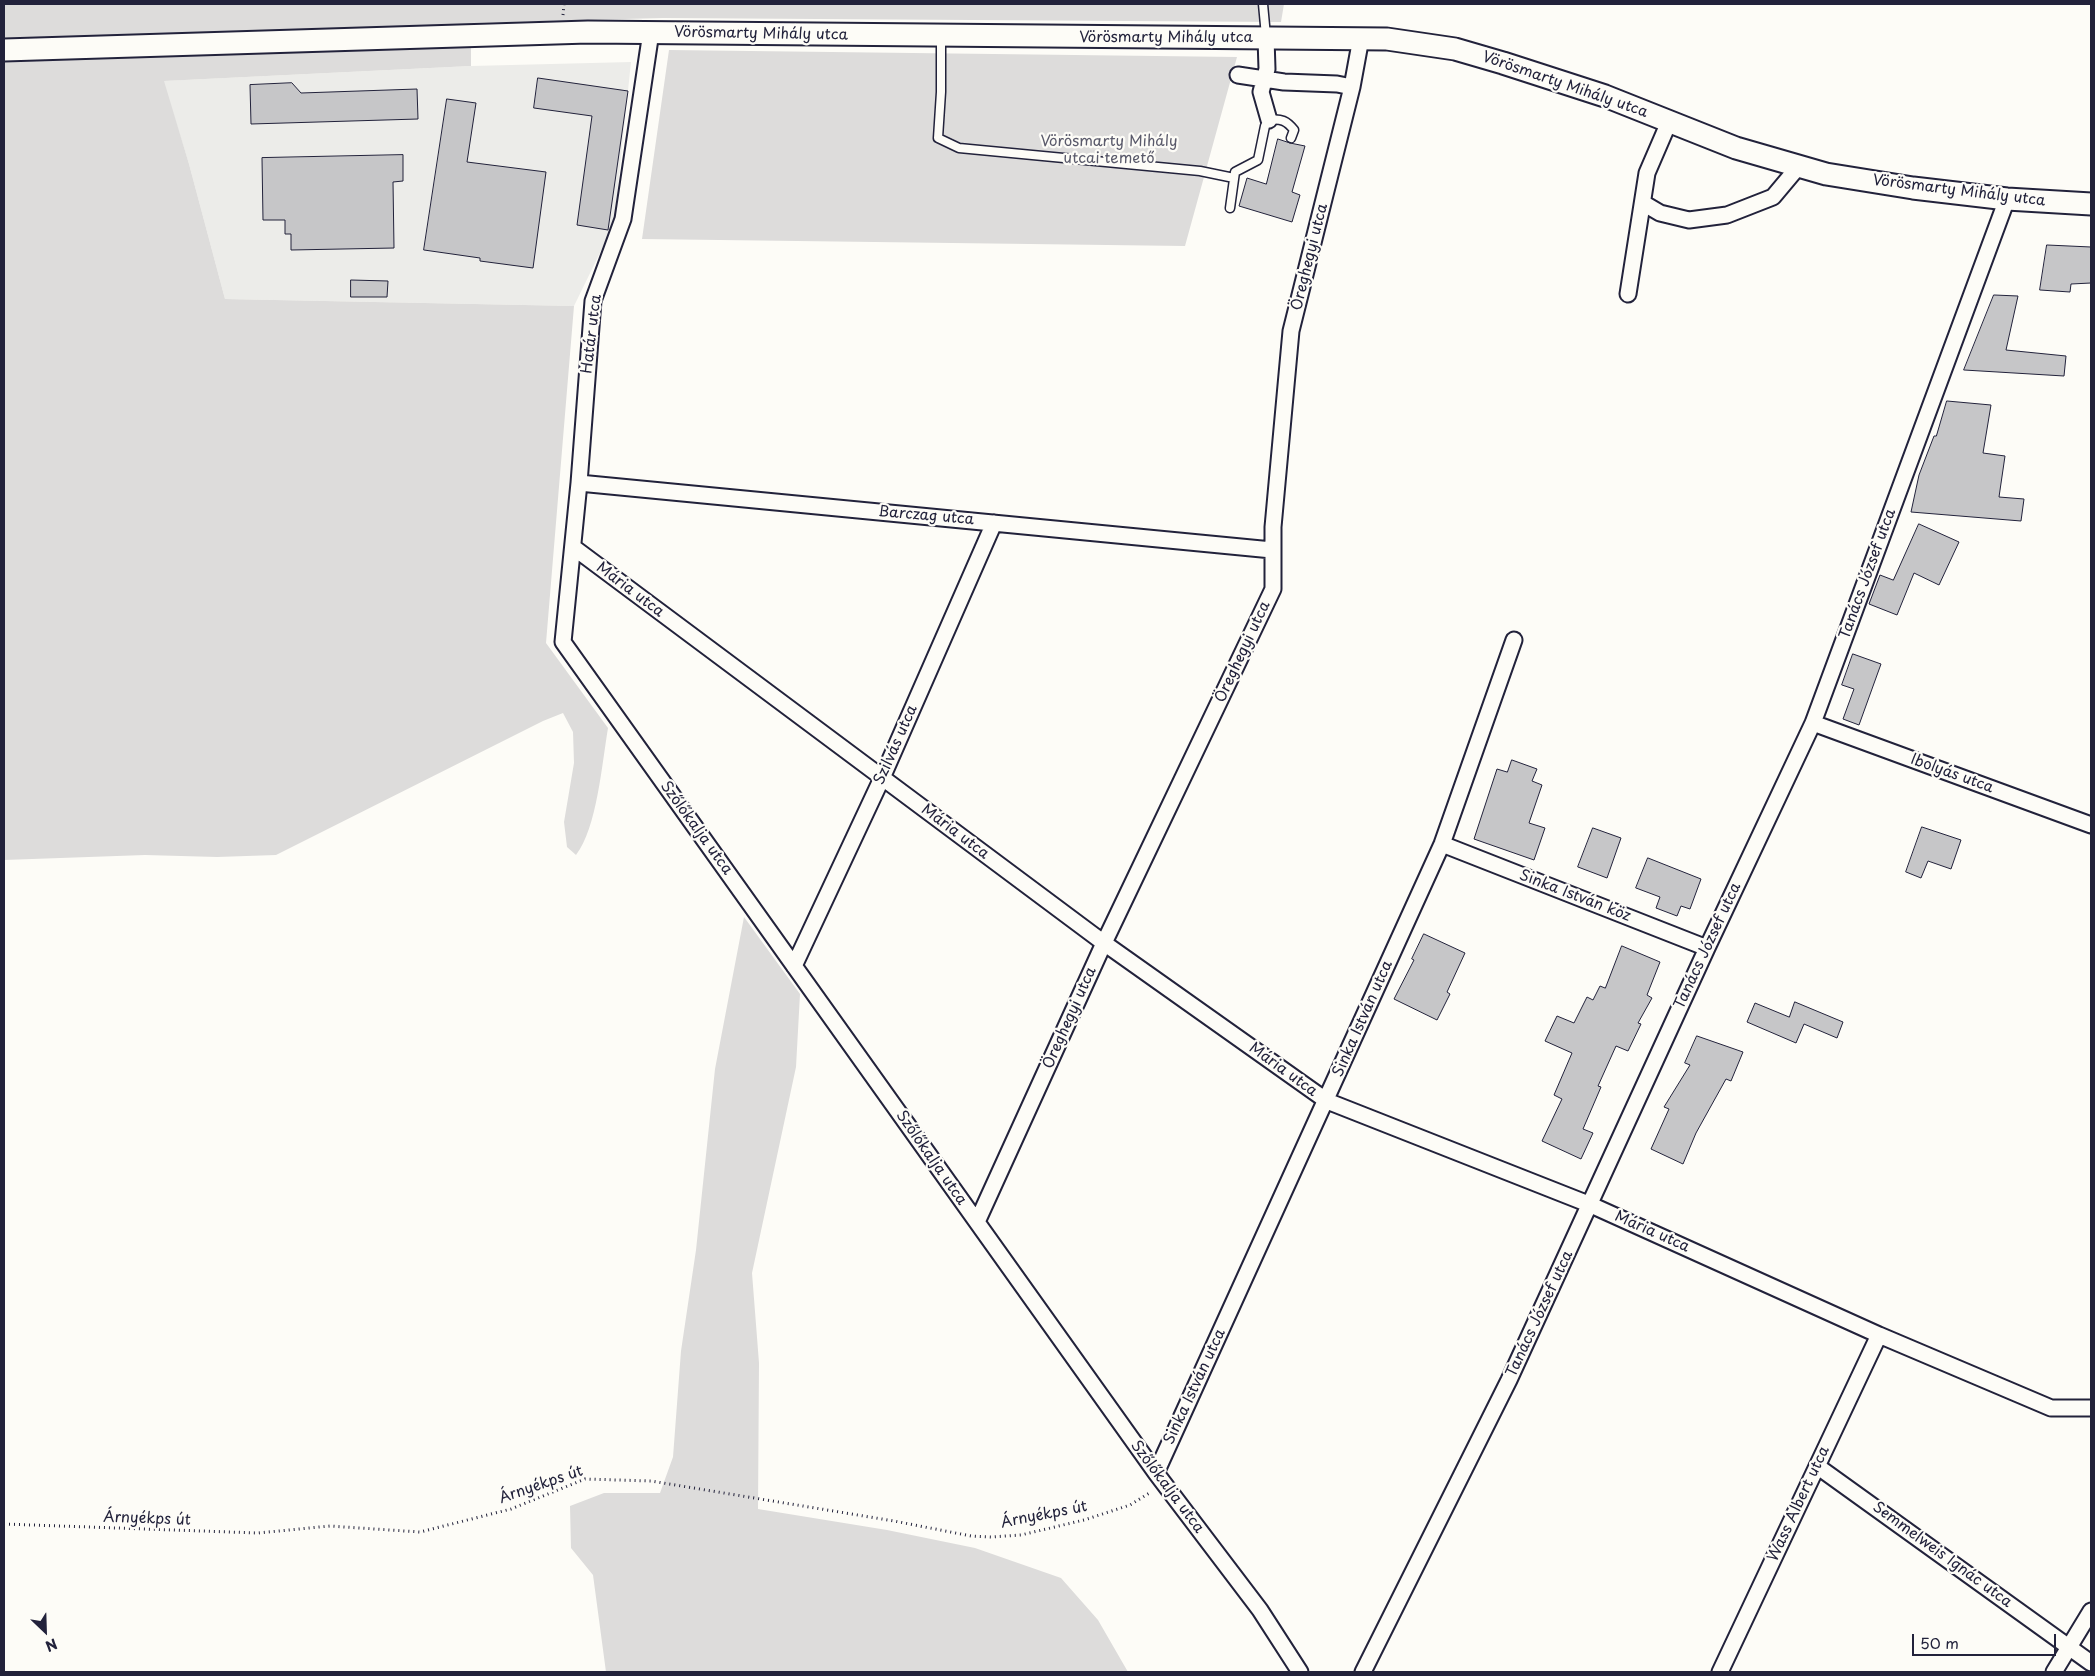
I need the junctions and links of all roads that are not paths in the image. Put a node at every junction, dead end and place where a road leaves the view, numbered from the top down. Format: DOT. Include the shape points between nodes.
graph roads {
  1 [pos="1263,4"];
  2 [pos="651,32"];
  3 [pos="941,37"];
  4 [pos="1266,38"];
  5 [pos="1361,38"];
  6 [pos="4,50"];
  7 [pos="1238,75"];
  8 [pos="1264,79"];
  9 [pos="1352,87"];
  10 [pos="1270,120"];
  11 [pos="1669,122"];
  12 [pos="1291,138"];
  13 [pos="1799,166"];
  14 [pos="1234,178"];
  15 [pos="2007,199"];
  16 [pos="1643,203"];
  17 [pos="2091,204"];
  18 [pos="1230,208"];
  19 [pos="1628,294"];
  20 [pos="579,483"];
  21 [pos="994,523"];
  22 [pos="573,547"];
  23 [pos="1272,550"];
  24 [pos="1514,640"];
  25 [pos="563,642"];
  26 [pos="1813,723"];
  27 [pos="882,778"];
  28 [pos="2091,825"];
  29 [pos="1442,844"];
  30 [pos="1104,943"];
  31 [pos="1707,948"];
  32 [pos="794,966"];
  33 [pos="1327,1101"];
  34 [pos="1591,1204"];
  35 [pos="977,1222"];
  36 [pos="1879,1335"];
  37 [pos="2091,1408"];
  38 [pos="1817,1466"];
  39 [pos="1160,1478"];
  40 [pos="2091,1611"];
  41 [pos="2070,1647"];
  42 [pos="2091,1663"];
  43 [pos="1300,1672"];
  44 [pos="1363,1672"];
  45 [pos="1720,1672"];
  46 [pos="2054,1672"];
  1 -- 4 [label="lane"];
  2 -- 3 [label="main road, Vörösmarty Mihály utca"];
  2 -- 6 [label="main road, Vörösmarty Mihály utca"];
  2 -- 20 [label="street, Határ utca" via="622,218 593,301"];
  3 -- 4 [label="main road, Vörösmarty Mihály utca"];
  3 -- 14 [label="lane" via="938,138 959,148 1200,171"];
  4 -- 5 [label="main road, Vörösmarty Mihály utca"];
  4 -- 8 [label="street" via="1267,69"];
  5 -- 9 [label="street, Öreghegyi utca"];
  5 -- 11 [label="main road, Vörösmarty Mihály utca" via="1455,50 1605,96"];
  7 -- 8 [label="street"];
  8 -- 9 [label="street"];
  8 -- 10 [label="street" via="1261,92"];
  9 -- 23 [label="street, Öreghegyi utca" via="1291,331"];
  10 -- 12 [label="lane" via="1278,118 1289,123 1294,130"];
  10 -- 14 [label="lane" via="1265,126 1258,160 1235,172"];
  11 -- 13 [label="main road, Vörösmarty Mihály utca" via="1736,148"];
  11 -- 16 [label="street" via="1647,173"];
  13 -- 15 [label="main road, Vörösmarty Mihály utca" via="1826,174 1913,188"];
  13 -- 16 [label="street" via="1773,197 1727,215 1689,220 1660,213"];
  14 -- 18 [label="lane"];
  15 -- 17 [label="main road, Vörösmarty Mihály utca"];
  15 -- 26 [label="street, Tanács József utca"];
  16 -- 19 [label="street"];
  20 -- 21 [label="street, Barczag utca"];
  20 -- 22 [label="street, Határ utca"];
  21 -- 23 [label="street, Barczag utca"];
  21 -- 27 [label="street, Szilvás utca"];
  22 -- 25 [label="street, Határ utca"];
  22 -- 27 [label="street, Mária utca"];
  23 -- 30 [label="street, Öreghegyi utca" via="1273,589"];
  24 -- 29 [label="street, Sinka István utca"];
  25 -- 32 [label="street, Szőlőkalja utca"];
  26 -- 28 [label="street, Ibolyás utca"];
  26 -- 31 [label="street, Tanács József utca"];
  27 -- 30 [label="street, Mária utca"];
  27 -- 32 [label="street, Szilvás utca"];
  29 -- 31 [label="street, Sinka István köz"];
  29 -- 33 [label="street, Sinka István utca"];
  30 -- 33 [label="street, Mária utca"];
  30 -- 35 [label="street, Öreghegyi utca"];
  31 -- 34 [label="street, Tanács József utca"];
  32 -- 35 [label="street, Szőlőkalja utca"];
  33 -- 34 [label="street, Mária utca"];
  33 -- 39 [label="street, Sinka István utca"];
  34 -- 36 [label="street, Mária utca"];
  34 -- 44 [label="street, Tanács József utca" via="1509,1380"];
  35 -- 39 [label="street, Szőlőkalja utca"];
  36 -- 37 [label="street, Mária utca" via="2051,1408"];
  36 -- 38 [label="street, Wass Albert utca"];
  38 -- 41 [label="street, Semmelweis Ignác utca"];
  38 -- 45 [label="street, Wass Albert utca"];
  39 -- 43 [label="street, Szőlőkalja utca" via="1260,1610"];
  40 -- 41 [label="street"];
  41 -- 42 [label="street, Semmelweis Ignác utca"];
  41 -- 46 [label="street"];
}
